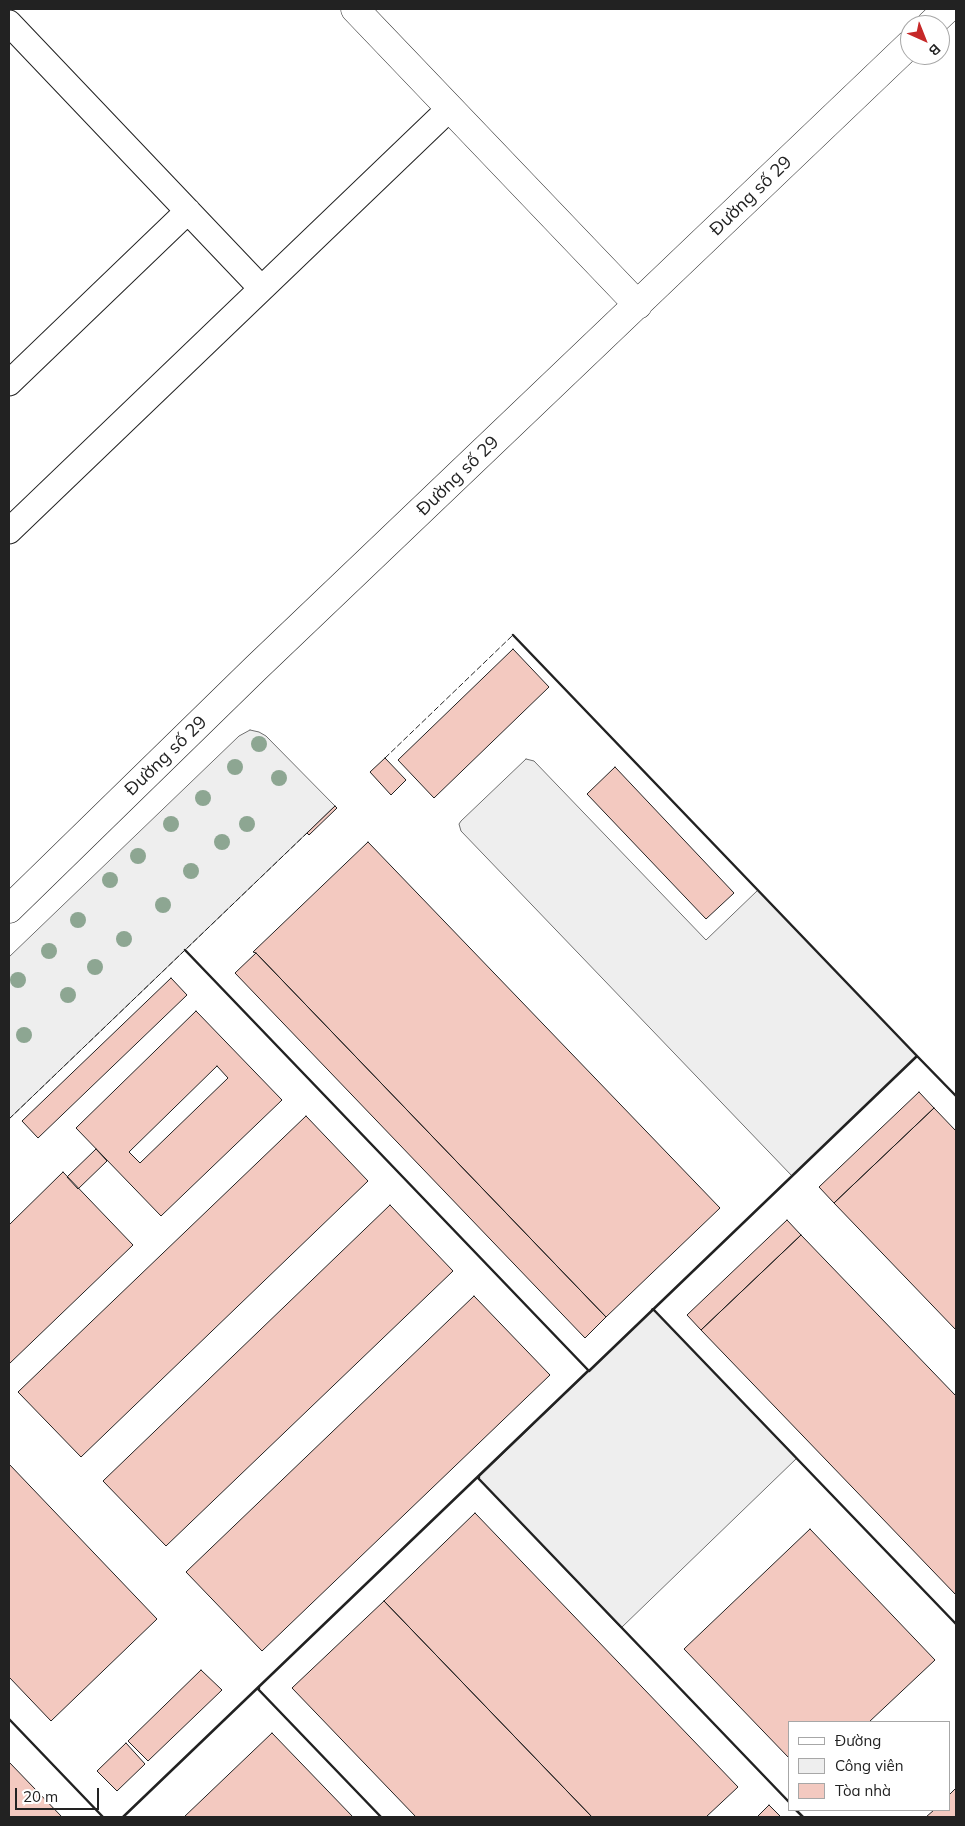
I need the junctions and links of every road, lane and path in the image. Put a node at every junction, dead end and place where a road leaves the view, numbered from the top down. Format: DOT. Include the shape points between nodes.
graph roads {
  1 [pos="355,9"];
  2 [pos="12,34"];
  3 [pos="900,54"];
  4 [pos="450,108"];
  5 [pos="188,211"];
  6 [pos="262,288"];
  7 [pos="638,305"];
  8 [pos="9,383"];
  9 [pos="9,531"];
  10 [pos="9,909"];
  1 -- 4 [label="street"];
  2 -- 5 [label="street"];
  3 -- 7 [label="street, Đường số 29"];
  4 -- 6 [label="street"];
  4 -- 7 [label="street"];
  5 -- 6 [label="street"];
  5 -- 8 [label="street"];
  6 -- 9 [label="street"];
  7 -- 10 [label="street, Đường số 29" via="256,668"];
}
